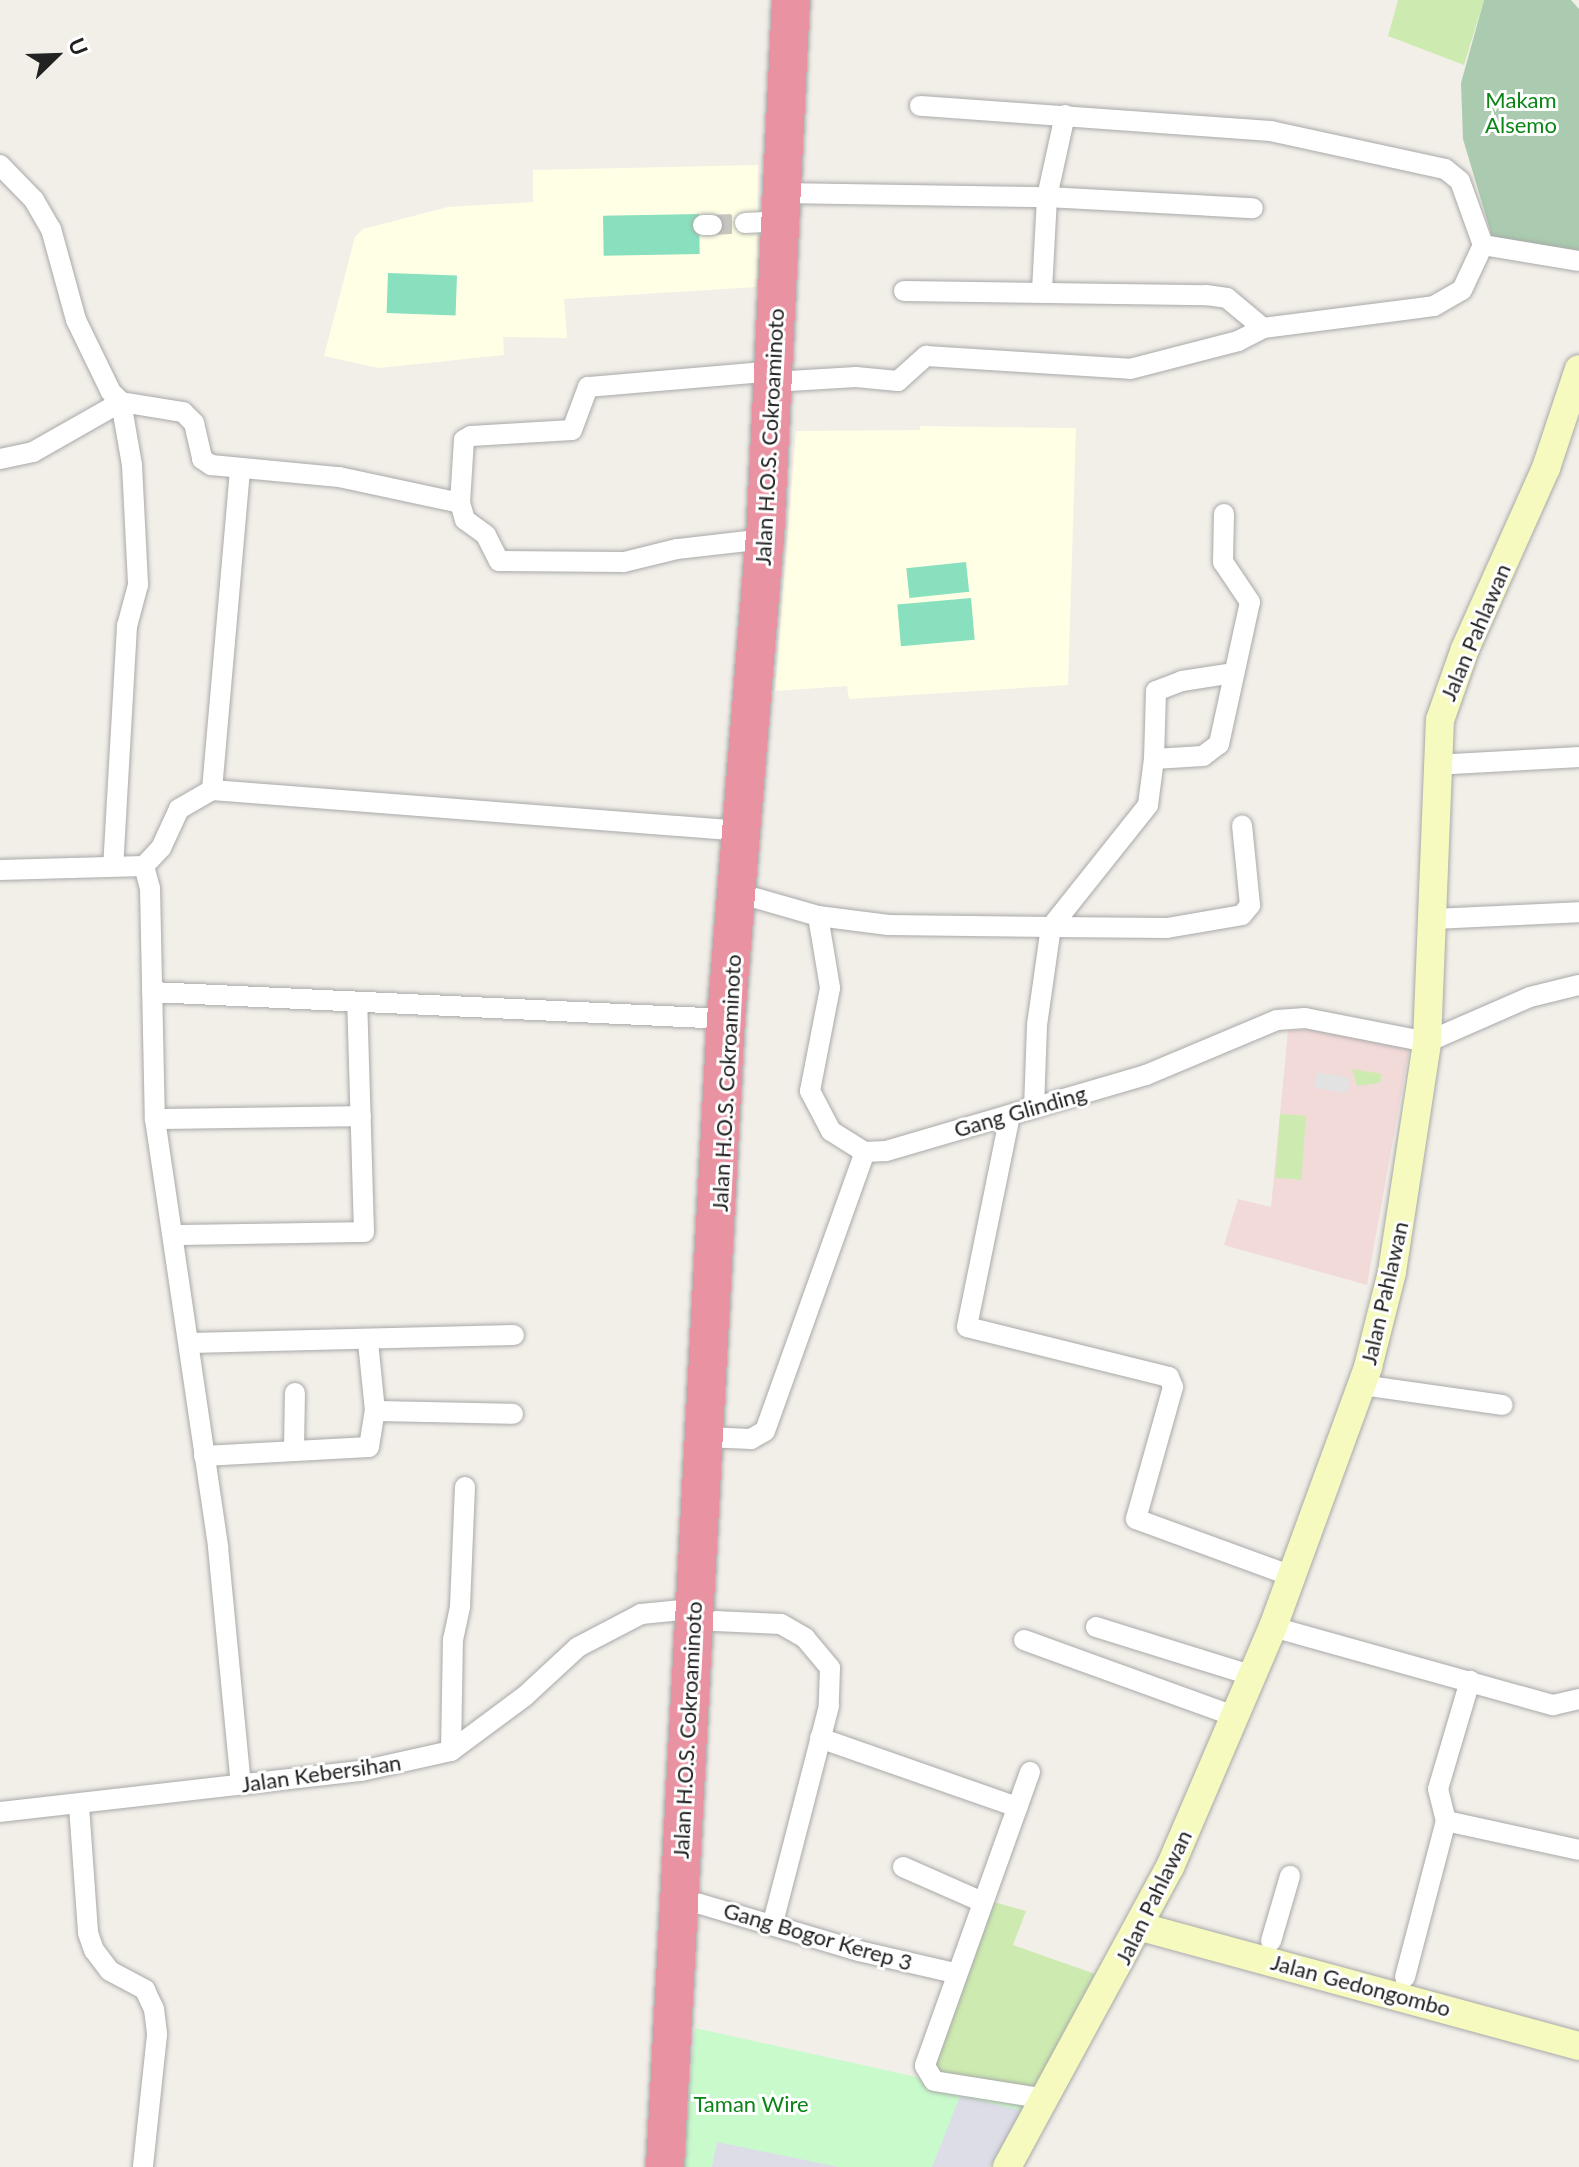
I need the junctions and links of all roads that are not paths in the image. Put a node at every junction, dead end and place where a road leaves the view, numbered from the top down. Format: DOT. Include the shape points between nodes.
graph roads {
  1 [pos="791,0"];
  2 [pos="920,106"];
  3 [pos="1065,115"];
  4 [pos="0,165"];
  5 [pos="1047,197"];
  6 [pos="1253,208"];
  7 [pos="768,213"];
  8 [pos="1483,245"];
  9 [pos="1579,261"];
  10 [pos="1042,290"];
  11 [pos="904,291"];
  12 [pos="1263,328"];
  13 [pos="1579,369"];
  14 [pos="774,376"];
  15 [pos="121,402"];
  16 [pos="0,459"];
  17 [pos="240,468"];
  18 [pos="460,503"];
  19 [pos="1224,514"];
  20 [pos="765,539"];
  21 [pos="1234,673"];
  22 [pos="1579,757"];
  23 [pos="1154,759"];
  24 [pos="1435,765"];
  25 [pos="212,790"];
  26 [pos="1242,825"];
  27 [pos="742,831"];
  28 [pos="113,866"];
  29 [pos="144,866"];
  30 [pos="0,870"];
  31 [pos="738,893"];
  32 [pos="1579,912"];
  33 [pos="818,916"];
  34 [pos="1433,919"];
  35 [pos="1051,927"];
  36 [pos="1579,985"];
  37 [pos="152,992"];
  38 [pos="357,1002"];
  39 [pos="726,1019"];
  40 [pos="1427,1042"];
  41 [pos="1034,1108"];
  42 [pos="1010,1115"];
  43 [pos="361,1116"];
  44 [pos="155,1119"];
  45 [pos="865,1152"];
  46 [pos="175,1235"];
  47 [pos="514,1335"];
  48 [pos="368,1342"];
  49 [pos="190,1343"];
  50 [pos="1362,1385"];
  51 [pos="295,1393"];
  52 [pos="1503,1405"];
  53 [pos="375,1411"];
  54 [pos="513,1414"];
  55 [pos="705,1437"];
  56 [pos="294,1448"];
  57 [pos="204,1456"];
  58 [pos="465,1487"];
  59 [pos="1292,1576"];
  60 [pos="692,1615"];
  61 [pos="1096,1627"];
  62 [pos="1273,1627"];
  63 [pos="1024,1640"];
  64 [pos="1253,1676"];
  65 [pos="1470,1681"];
  66 [pos="1579,1699"];
  67 [pos="1237,1717"];
  68 [pos="820,1738"];
  69 [pos="451,1751"];
  70 [pos="1030,1772"];
  71 [pos="241,1784"];
  72 [pos="79,1806"];
  73 [pos="1017,1807"];
  74 [pos="0,1812"];
  75 [pos="1446,1821"];
  76 [pos="1579,1850"];
  77 [pos="903,1867"];
  78 [pos="1290,1876"];
  79 [pos="680,1898"];
  80 [pos="980,1901"];
  81 [pos="1146,1918"];
  82 [pos="773,1923"];
  83 [pos="1271,1941"];
  84 [pos="955,1973"];
  85 [pos="1405,1977"];
  86 [pos="1579,2029"];
  87 [pos="1579,2046"];
  88 [pos="1046,2099"];
  89 [pos="143,2167"];
  90 [pos="665,2167"];
  91 [pos="1007,2167"];
  1 -- 7 [label="highway, Jalan H.O.S. Cokroaminoto"];
  2 -- 3 [label="street"];
  3 -- 5 [label="street"];
  3 -- 8 [label="street" via="1271,131 1445,169 1460,181"];
  4 -- 15 [label="street" via="34,200 51,229 76,320"];
  5 -- 6 [label="street"];
  5 -- 7 [label="street"];
  5 -- 10 [label="street"];
  7 -- 14 [label="highway, Jalan H.O.S. Cokroaminoto"];
  8 -- 9 [label="street"];
  8 -- 12 [label="street" via="1462,290 1434,306"];
  10 -- 11 [label="street"];
  10 -- 12 [label="street" via="1227,298"];
  12 -- 14 [label="street" via="1238,341 1130,369 926,356 898,381"];
  13 -- 24 [label="main road, Jalan Pahlawan" via="1533,499 1450,685"];
  14 -- 18 [label="street" via="588,387 572,430 464,440"];
  14 -- 20 [label="highway, Jalan H.O.S. Cokroaminoto"];
  15 -- 16 [label="street" via="33,452"];
  15 -- 17 [label="street" via="183,412 194,423 205,463"];
  15 -- 28 [label="street" via="132,465 138,585 127,626"];
  17 -- 18 [label="street" via="339,477"];
  17 -- 25 [label="street"];
  18 -- 20 [label="street" via="465,520 486,535 499,561 624,562 677,549"];
  19 -- 21 [label="street" via="1223,562 1250,602"];
  20 -- 27 [label="highway, Jalan H.O.S. Cokroaminoto"];
  21 -- 23 [label="street" via="1216,749 1199,757"];
  21 -- 23 [label="street" via="1156,691"];
  22 -- 24 [label="street"];
  23 -- 35 [label="street" via="1148,805"];
  24 -- 34 [label="main road, Jalan Pahlawan"];
  25 -- 27 [label="street"];
  25 -- 29 [label="street" via="179,809 161,848"];
  26 -- 35 [label="street" via="1250,905 1242,915 1167,928"];
  27 -- 31 [label="highway, Jalan H.O.S. Cokroaminoto"];
  28 -- 29 [label="street"];
  28 -- 30 [label="street"];
  29 -- 37 [label="street" via="150,888"];
  31 -- 33 [label="street"];
  31 -- 39 [label="highway, Jalan H.O.S. Cokroaminoto"];
  32 -- 34 [label="street"];
  33 -- 35 [label="street" via="888,925"];
  33 -- 45 [label="street" via="830,988 810,1091 831,1131"];
  34 -- 40 [label="main road, Jalan Pahlawan"];
  35 -- 41 [label="street" via="1038,1013"];
  36 -- 40 [label="street" via="1530,997"];
  37 -- 38 [label="street"];
  37 -- 44 [label="street"];
  38 -- 39 [label="street"];
  38 -- 43 [label="street"];
  39 -- 55 [label="highway, Jalan H.O.S. Cokroaminoto"];
  40 -- 41 [label="street, Gang Glinding" via="1289,1017 1160,1070"];
  40 -- 50 [label="main road, Jalan Pahlawan" via="1392,1272"];
  41 -- 42 [label="street, Gang Glinding"];
  42 -- 45 [label="street, Gang Glinding" via="886,1151"];
  42 -- 59 [label="street" via="967,1327 1169,1377 1173,1387 1136,1519"];
  43 -- 44 [label="street"];
  43 -- 46 [label="street" via="364,1232"];
  44 -- 46 [label="street"];
  45 -- 55 [label="street" via="765,1431 751,1439"];
  46 -- 49 [label="street"];
  47 -- 48 [label="street"];
  48 -- 49 [label="street"];
  48 -- 53 [label="street"];
  49 -- 57 [label="street"];
  50 -- 52 [label="street"];
  50 -- 59 [label="main road, Jalan Pahlawan"];
  51 -- 56 [label="street"];
  53 -- 54 [label="street"];
  53 -- 56 [label="street" via="369,1447"];
  55 -- 60 [label="highway, Jalan H.O.S. Cokroaminoto"];
  56 -- 57 [label="street"];
  57 -- 71 [label="street" via="220,1562"];
  58 -- 69 [label="street"];
  59 -- 62 [label="main road, Jalan Pahlawan"];
  60 -- 68 [label="street, Jalan Kebersihan" via="781,1624 805,1638 830,1668 833,1687"];
  60 -- 69 [label="street, Jalan Kebersihan" via="641,1614 578,1647 525,1696"];
  60 -- 79 [label="highway, Jalan H.O.S. Cokroaminoto"];
  61 -- 64 [label="street"];
  62 -- 64 [label="main road, Jalan Pahlawan"];
  62 -- 65 [label="street"];
  63 -- 67 [label="street"];
  64 -- 67 [label="main road, Jalan Pahlawan"];
  65 -- 66 [label="street" via="1553,1705"];
  65 -- 75 [label="street" via="1438,1789"];
  67 -- 81 [label="main road, Jalan Pahlawan"];
  68 -- 73 [label="street"];
  68 -- 82 [label="street, Jalan Kebersihan"];
  69 -- 71 [label="street, Jalan Kebersihan" via="361,1771"];
  70 -- 73 [label="street"];
  71 -- 72 [label="street, Jalan Kebersihan"];
  72 -- 74 [label="street, Jalan Kebersihan"];
  72 -- 89 [label="street" via="88,1933 94,1950 110,1971 145,1990 154,2009 157,2035"];
  73 -- 80 [label="street"];
  75 -- 76 [label="street"];
  75 -- 85 [label="street"];
  77 -- 80 [label="street"];
  78 -- 83 [label="street"];
  79 -- 82 [label="street, Gang Bogor Kerep 3"];
  79 -- 90 [label="highway, Jalan H.O.S. Cokroaminoto"];
  80 -- 84 [label="street"];
  81 -- 83 [label="main road, Jalan Gedongombo"];
  81 -- 87 [label="main road, Jalan Gedongombo"];
  81 -- 88 [label="main road, Jalan Pahlawan"];
  82 -- 84 [label="street, Gang Bogor Kerep 3" via="859,1951"];
  83 -- 85 [label="main road, Jalan Gedongombo"];
  84 -- 88 [label="street" via="927,2057 929,2079"];
  85 -- 86 [label="main road, Jalan Gedongombo"];
  88 -- 91 [label="main road, Jalan Pahlawan"];
}
